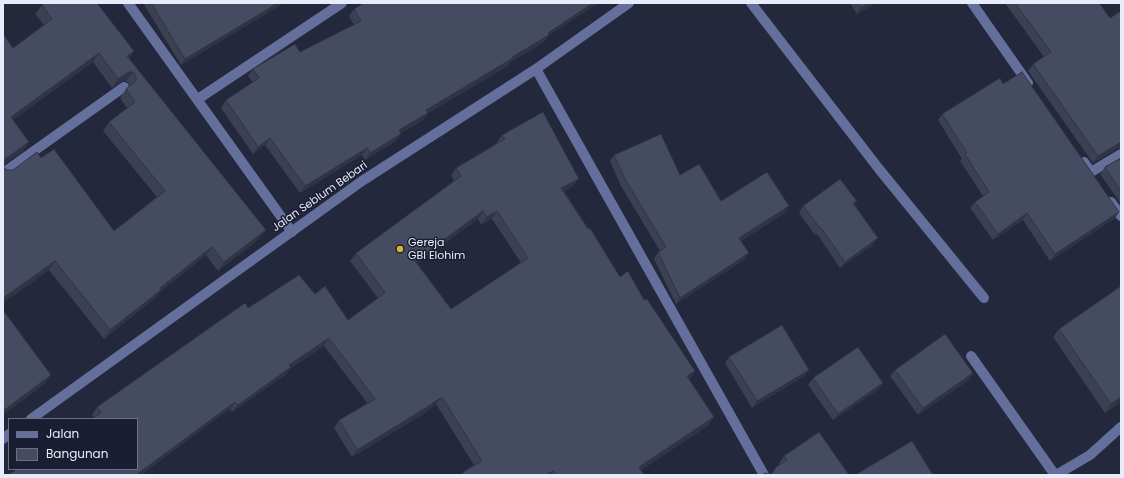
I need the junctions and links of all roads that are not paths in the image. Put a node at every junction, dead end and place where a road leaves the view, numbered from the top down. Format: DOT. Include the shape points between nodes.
graph roads {
  1 [pos="128,3"];
  2 [pos="342,3"];
  3 [pos="629,3"];
  4 [pos="750,3"];
  5 [pos="972,3"];
  6 [pos="536,69"];
  7 [pos="124,87"];
  8 [pos="1035,93"];
  9 [pos="198,99"];
  10 [pos="1121,154"];
  11 [pos="1079,156"];
  12 [pos="3,173"];
  13 [pos="1104,191"];
  14 [pos="1121,216"];
  15 [pos="292,232"];
  16 [pos="984,298"];
  17 [pos="971,356"];
  18 [pos="31,418"];
  19 [pos="1121,427"];
  20 [pos="764,475"];
  21 [pos="1056,475"];
  1 -- 9 [label="street"];
  2 -- 9 [label="street"];
  3 -- 6 [label="street, Jalan Seblum Bebari"];
  4 -- 16 [label="street" via="879,169"];
  5 -- 8 [label="street"];
  6 -- 15 [label="street, Jalan Seblum Bebari" via="362,181"];
  6 -- 20 [label="street"];
  7 -- 12 [label="street"];
  9 -- 15 [label="street"];
  10 -- 11 [label="street" via="1093,175"];
  13 -- 14 [label="street"];
  15 -- 18 [label="street, Jalan Seblum Bebari"];
  17 -- 21 [label="street"];
  19 -- 21 [label="street" via="1090,455"];
}
